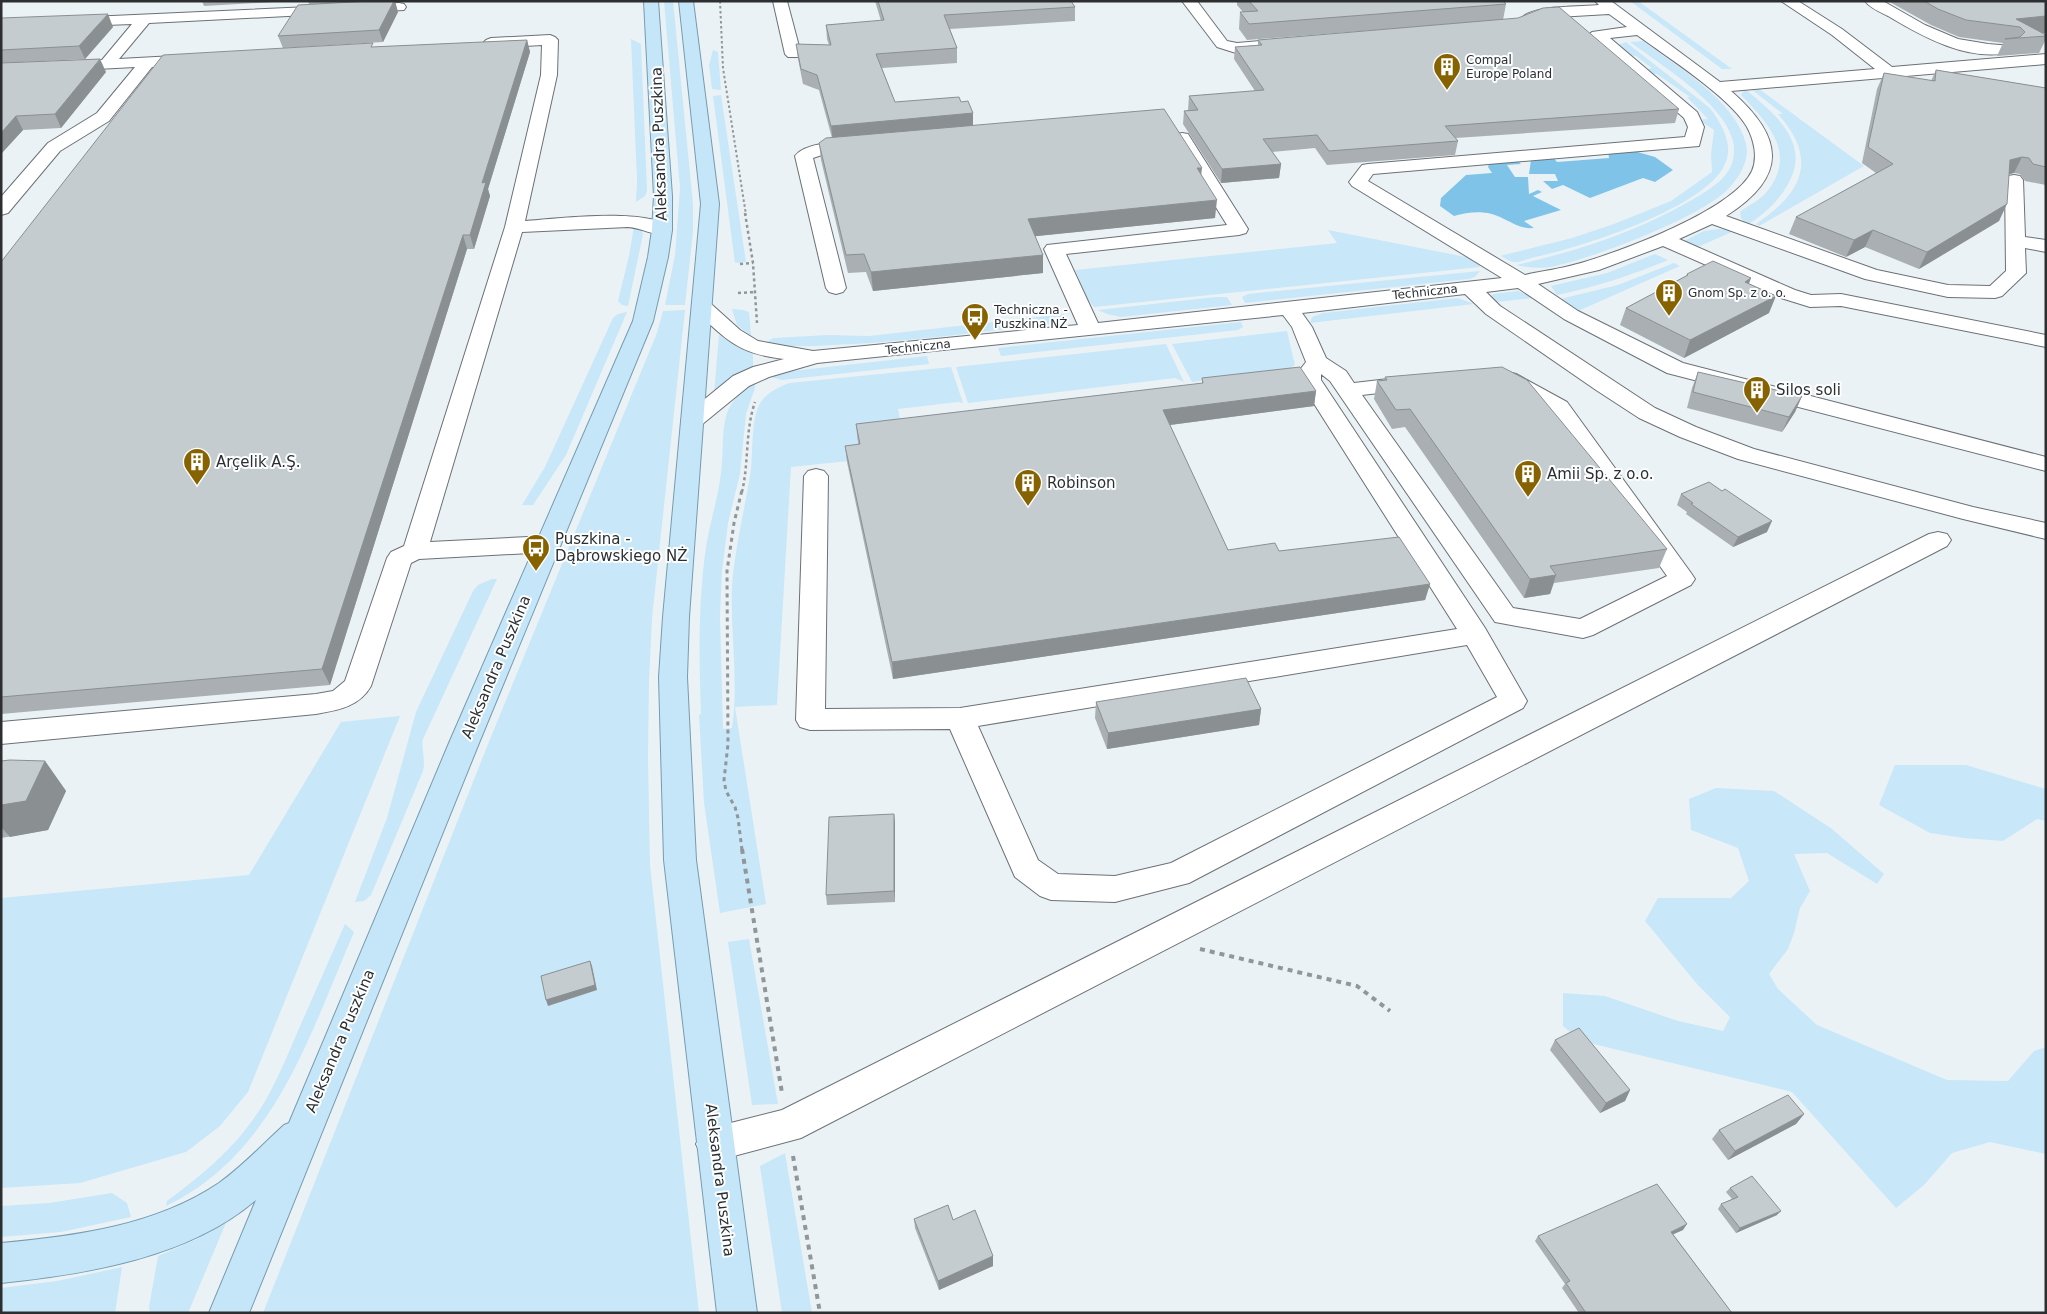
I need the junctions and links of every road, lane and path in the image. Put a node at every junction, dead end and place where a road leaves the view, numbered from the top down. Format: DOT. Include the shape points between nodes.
graph roads {
  1 [pos="651,1"];
  2 [pos="686,1"];
  3 [pos="780,1"];
  4 [pos="1189,1"];
  5 [pos="1788,1"];
  6 [pos="1872,1"];
  7 [pos="1607,5"];
  8 [pos="399,8"];
  9 [pos="144,19"];
  10 [pos="1,25"];
  11 [pos="1515,25"];
  12 [pos="1641,30"];
  13 [pos="472,44"];
  14 [pos="1286,44"];
  15 [pos="2046,46"];
  16 [pos="1993,50"];
  17 [pos="793,54"];
  18 [pos="2046,59"];
  19 [pos="206,60"];
  20 [pos="2015,62"];
  21 [pos="147,63"];
  22 [pos="106,65"];
  23 [pos="1,69"];
  24 [pos="1904,71"];
  25 [pos="1888,72"];
  26 [pos="1961,81"];
  27 [pos="1716,86"];
  28 [pos="1173,125"];
  29 [pos="870,144"];
  30 [pos="2014,180"];
  31 [pos="650,202"];
  32 [pos="1,209"];
  33 [pos="1712,217"];
  34 [pos="515,220"];
  35 [pos="662,230"];
  36 [pos="1663,239"];
  37 [pos="2016,241"];
  38 [pos="2046,246"];
  39 [pos="753,263"];
  40 [pos="740,264"];
  41 [pos="1522,282"];
  42 [pos="836,288"];
  43 [pos="1469,288"];
  44 [pos="756,292"];
  45 [pos="738,293"];
  46 [pos="703,307"];
  47 [pos="1288,307"];
  48 [pos="1091,330"];
  49 [pos="2046,341"];
  50 [pos="816,357"];
  51 [pos="1317,362"];
  52 [pos="1487,376"];
  53 [pos="1440,380"];
  54 [pos="1347,390"];
  55 [pos="692,421"];
  56 [pos="2046,464"];
  57 [pos="816,476"];
  58 [pos="2046,531"];
  59 [pos="1938,540"];
  60 [pos="548,544"];
  61 [pos="415,551"];
  62 [pos="1475,635"];
  63 [pos="960,718"];
  64 [pos="728,728"];
  65 [pos="1,733"];
  66 [pos="1158,939"];
  67 [pos="755,942"];
  68 [pos="1390,1012"];
  69 [pos="302,1133"];
  70 [pos="715,1144"];
  71 [pos="1,1263"];
  72 [pos="229,1313"];
  73 [pos="737,1313"];
  1 -- 31 [label="main road, Aleksandra Puszkina"];
  2 -- 46 [label="main road, Aleksandra Puszkina" via="710,204"];
  3 -- 17 [label="street"];
  4 -- 14 [label="street" via="1222,44 1228,47"];
  5 -- 25 [label="street" via="1837,32"];
  6 -- 16 [label="street" via="1931,35 1978,49"];
  7 -- 11 [label="street" via="1532,10"];
  7 -- 12 [label="street, Techniczna"];
  8 -- 9 [label="street"];
  9 -- 10 [label="street"];
  9 -- 22 [label="street"];
  12 -- 27 [label="street, Techniczna"];
  12 -- 41 [label="street" via="1597,35 1691,116 1696,127 1693,142 1368,169 1358,182"];
  13 -- 34 [label="street" via="550,40 549,74"];
  15 -- 16 [label="street"];
  16 -- 20 [label="street"];
  18 -- 20 [label="street"];
  19 -- 21 [label="street"];
  20 -- 24 [label="street"];
  21 -- 22 [label="street"];
  21 -- 32 [label="street" via="104,117 54,147"];
  22 -- 23 [label="street"];
  24 -- 25 [label="street"];
  24 -- 26 [label="street"];
  25 -- 27 [label="street"];
  27 -- 33 [label="street, Techniczna" via="1757,129 1764,146 1758,177 1746,192"];
  28 -- 48 [label="street" via="1239,229 1054,249"];
  29 -- 42 [label="street" via="822,149 804,156"];
  30 -- 37 [label="street"];
  31 -- 34 [label="street"];
  31 -- 35 [label="main road, Aleksandra Puszkina"];
  33 -- 36 [label="street, Techniczna"];
  33 -- 37 [label="street" via="1872,275 1948,291 1995,292 2016,273"];
  34 -- 35 [label="street" via="628,221 646,223"];
  34 -- 61 [label="street"];
  35 -- 60 [label="main road, Aleksandra Puszkina" via="643,322"];
  36 -- 41 [label="street, Techniczna" via="1591,266"];
  36 -- 49 [label="street" via="1779,291 1810,301 1841,300"];
  37 -- 38 [label="street"];
  39 -- 40 [label="path"];
  41 -- 43 [label="street, Techniczna"];
  41 -- 56 [label="street" via="1571,315 1675,368"];
  43 -- 47 [label="street, Techniczna"];
  43 -- 58 [label="street" via="1493,310 1596,380 1647,412 1688,432 1746,454"];
  44 -- 45 [label="path"];
  46 -- 50 [label="street, Techniczna" via="745,343"];
  46 -- 55 [label="main road, Aleksandra Puszkina"];
  47 -- 48 [label="street, Techniczna"];
  47 -- 51 [label="street" via="1302,327"];
  48 -- 50 [label="street, Techniczna"];
  50 -- 55 [label="street, Techniczna" via="760,372 741,381"];
  51 -- 54 [label="street" via="1338,376"];
  51 -- 62 [label="street" via="1310,371 1310,380"];
  52 -- 54 [label="street" via="1502,376 1559,407 1682,579 1583,629 1504,616"];
  53 -- 54 [label="street"];
  55 -- 70 [label="main road, Aleksandra Puszkina" via="676,617 675,766 680,869"];
  57 -- 63 [label="street" via="810,720"];
  59 -- 66 [label="street"];
  60 -- 61 [label="street"];
  60 -- 69 [label="main road, Aleksandra Puszkina"];
  61 -- 65 [label="street" via="400,558 357,686 341,699"];
  62 -- 63 [label="street"];
  62 -- 63 [label="street" via="1513,701 1178,874 1115,889 1051,887 1026,868"];
  64 -- 67 [label="path" via="724,780 738,818"];
  66 -- 68 [label="path" via="1357,986"];
  66 -- 70 [label="street" via="788,1126"];
  69 -- 71 [label="main road" via="233,1195 189,1221 101,1248"];
  69 -- 72 [label="main road, Aleksandra Puszkina"];
  70 -- 73 [label="main road, Aleksandra Puszkina"];
}
